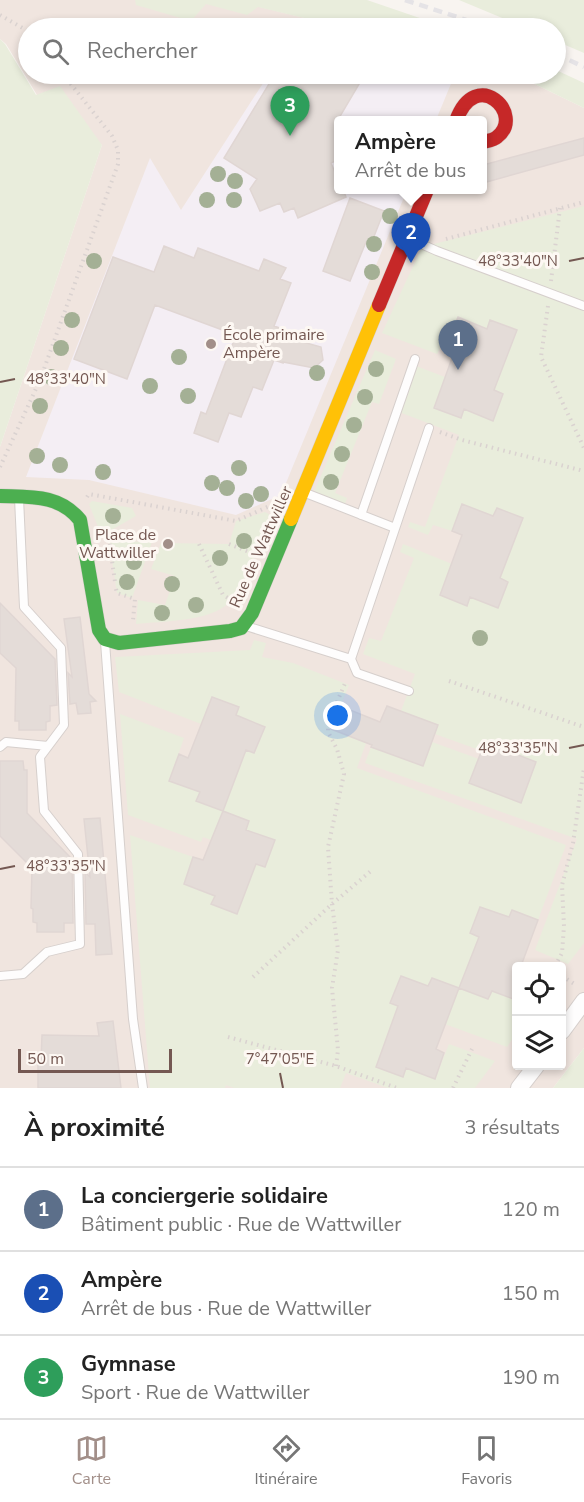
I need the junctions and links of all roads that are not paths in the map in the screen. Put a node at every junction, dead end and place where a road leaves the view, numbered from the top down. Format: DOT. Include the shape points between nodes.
graph roads {
  1 [pos="458,116"];
  2 [pos="487,141"];
  3 [pos="425,194"];
  4 [pos="407,237"];
  5 [pos="584,306"];
  6 [pos="415,359"];
  7 [pos="429,428"];
  8 [pos="303,492"];
  9 [pos="0,496"];
  10 [pos="18,497"];
  11 [pos="361,515"];
  12 [pos="395,528"];
  13 [pos="243,626"];
  14 [pos="105,639"];
  15 [pos="351,659"];
  16 [pos="409,692"];
  17 [pos="48,746"];
  18 [pos="0,747"];
  19 [pos="0,976"];
  20 [pos="584,1001"];
  21 [pos="566,1024"];
  22 [pos="532,1070"];
  23 [pos="142,1088"];
  24 [pos="519,1088"];
  1 -- 2 [label="street" via="471,97 484,94 495,98 504,111 506,125 497,137"];
  3 -- 4 [label="street, Rue de Wattwiller"];
  4 -- 5 [label="lane"];
  4 -- 8 [label="street, Rue de Wattwiller"];
  6 -- 11 [label="lane"];
  7 -- 12 [label="lane"];
  8 -- 11 [label="lane"];
  8 -- 13 [label="street, Rue de Wattwiller"];
  9 -- 10 [label="street"];
  10 -- 14 [label="street" via="52,499 74,510 80,520 99,630"];
  10 -- 17 [label="lane" via="24,607 61,648 64,725"];
  11 -- 12 [label="lane"];
  12 -- 15 [label="lane"];
  13 -- 14 [label="street, Rue de Wattwiller" via="230,631 118,643"];
  13 -- 15 [label="lane"];
  14 -- 23 [label="lane" via="133,1020"];
  15 -- 16 [label="lane" via="357,673"];
  17 -- 18 [label="lane" via="6,742"];
  17 -- 19 [label="lane" via="40,757 44,811 78,854 80,944 47,952 23,974"];
  20 -- 21 [label="street"];
  22 -- 24 [label="street"];
}
